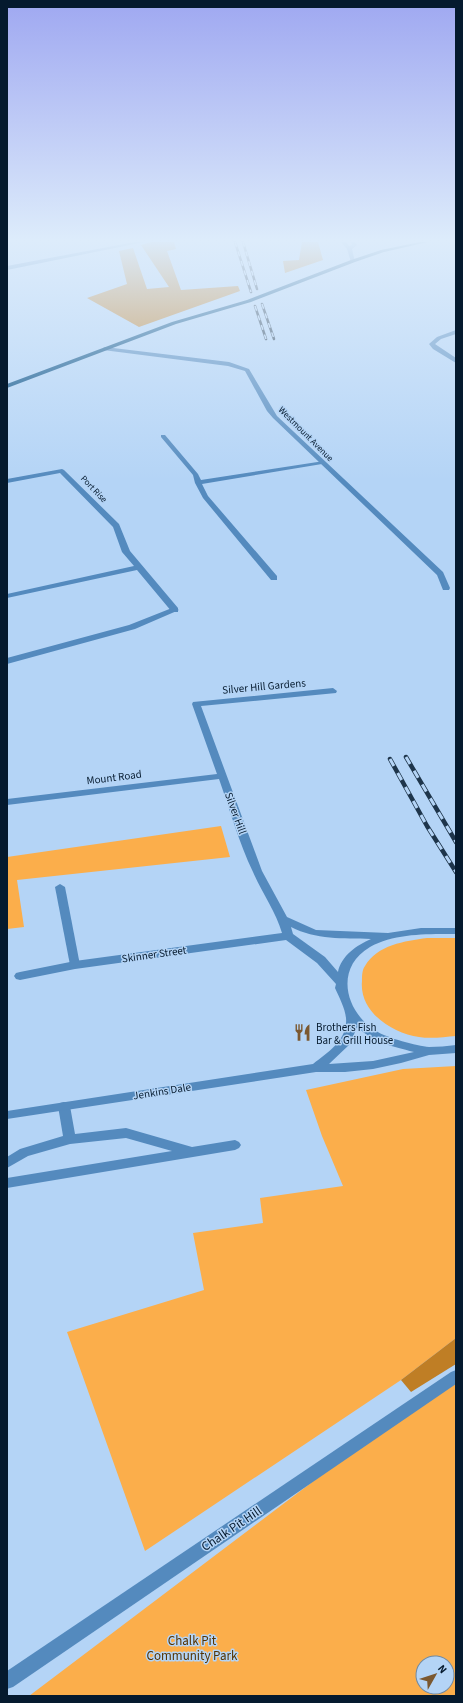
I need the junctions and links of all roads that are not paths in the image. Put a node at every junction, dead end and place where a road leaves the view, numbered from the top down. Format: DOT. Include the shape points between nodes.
graph roads {
  1 [pos="179,321"];
  2 [pos="456,332"];
  3 [pos="105,349"];
  4 [pos="456,362"];
  5 [pos="7,386"];
  6 [pos="163,436"];
  7 [pos="322,462"];
  8 [pos="7,482"];
  9 [pos="198,483"];
  10 [pos="140,567"];
  11 [pos="274,578"];
  12 [pos="446,588"];
  13 [pos="7,596"];
  14 [pos="7,661"];
  15 [pos="333,691"];
  16 [pos="196,704"];
  17 [pos="223,776"];
  18 [pos="7,802"];
  19 [pos="60,887"];
  20 [pos="283,919"];
  21 [pos="456,931"];
  22 [pos="288,936"];
  23 [pos="387,936"];
  24 [pos="75,965"];
  25 [pos="20,976"];
  26 [pos="341,983"];
  27 [pos="352,1017"];
  28 [pos="456,1049"];
  29 [pos="428,1051"];
  30 [pos="316,1068"];
  31 [pos="64,1106"];
  32 [pos="7,1115"];
  33 [pos="70,1139"];
  34 [pos="235,1145"];
  35 [pos="193,1152"];
  36 [pos="7,1163"];
  37 [pos="7,1183"];
  38 [pos="456,1376"];
  39 [pos="7,1681"];
  1 -- 3 [label="main road"];
  2 -- 4 [label="street" via="439,338 432,344"];
  3 -- 5 [label="main road"];
  3 -- 7 [label="street, Westmount Avenue" via="229,364 246,369 272,413"];
  6 -- 9 [label="street" via="196,475"];
  7 -- 9 [label="street"];
  7 -- 12 [label="street, Westmount Avenue" via="440,574"];
  8 -- 10 [label="street, Port Rise" via="62,471 116,526 125,550"];
  9 -- 11 [label="street" via="205,496"];
  10 -- 13 [label="street"];
  10 -- 14 [label="street, Port Rise" via="175,610 132,627"];
  15 -- 16 [label="street, Silver Hill Gardens"];
  16 -- 17 [label="street, Silver Hill"];
  17 -- 18 [label="street, Mount Road"];
  17 -- 20 [label="street, Silver Hill" via="257,871"];
  19 -- 24 [label="street"];
  20 -- 22 [label="street, Silver Hill"];
  20 -- 23 [label="street" via="316,933"];
  21 -- 23 [label="street" via="423,931"];
  22 -- 24 [label="street, Skinner Street"];
  22 -- 26 [label="street" via="321,960"];
  23 -- 26 [label="street" via="364,946 351,958 343,971"];
  24 -- 25 [label="street, Skinner Street"];
  26 -- 27 [label="street"];
  27 -- 29 [label="street" via="372,1034 388,1041"];
  27 -- 30 [label="street" via="349,1036 339,1049"];
  28 -- 29 [label="street"];
  29 -- 30 [label="street, Jenkins Dale" via="407,1058 345,1069"];
  30 -- 31 [label="street, Jenkins Dale"];
  31 -- 32 [label="street, Jenkins Dale"];
  31 -- 33 [label="street"];
  33 -- 35 [label="street" via="126,1133"];
  33 -- 36 [label="street" via="24,1152"];
  34 -- 35 [label="street"];
  35 -- 37 [label="street"];
  38 -- 39 [label="street, Chalk Pit Hill"];
}
